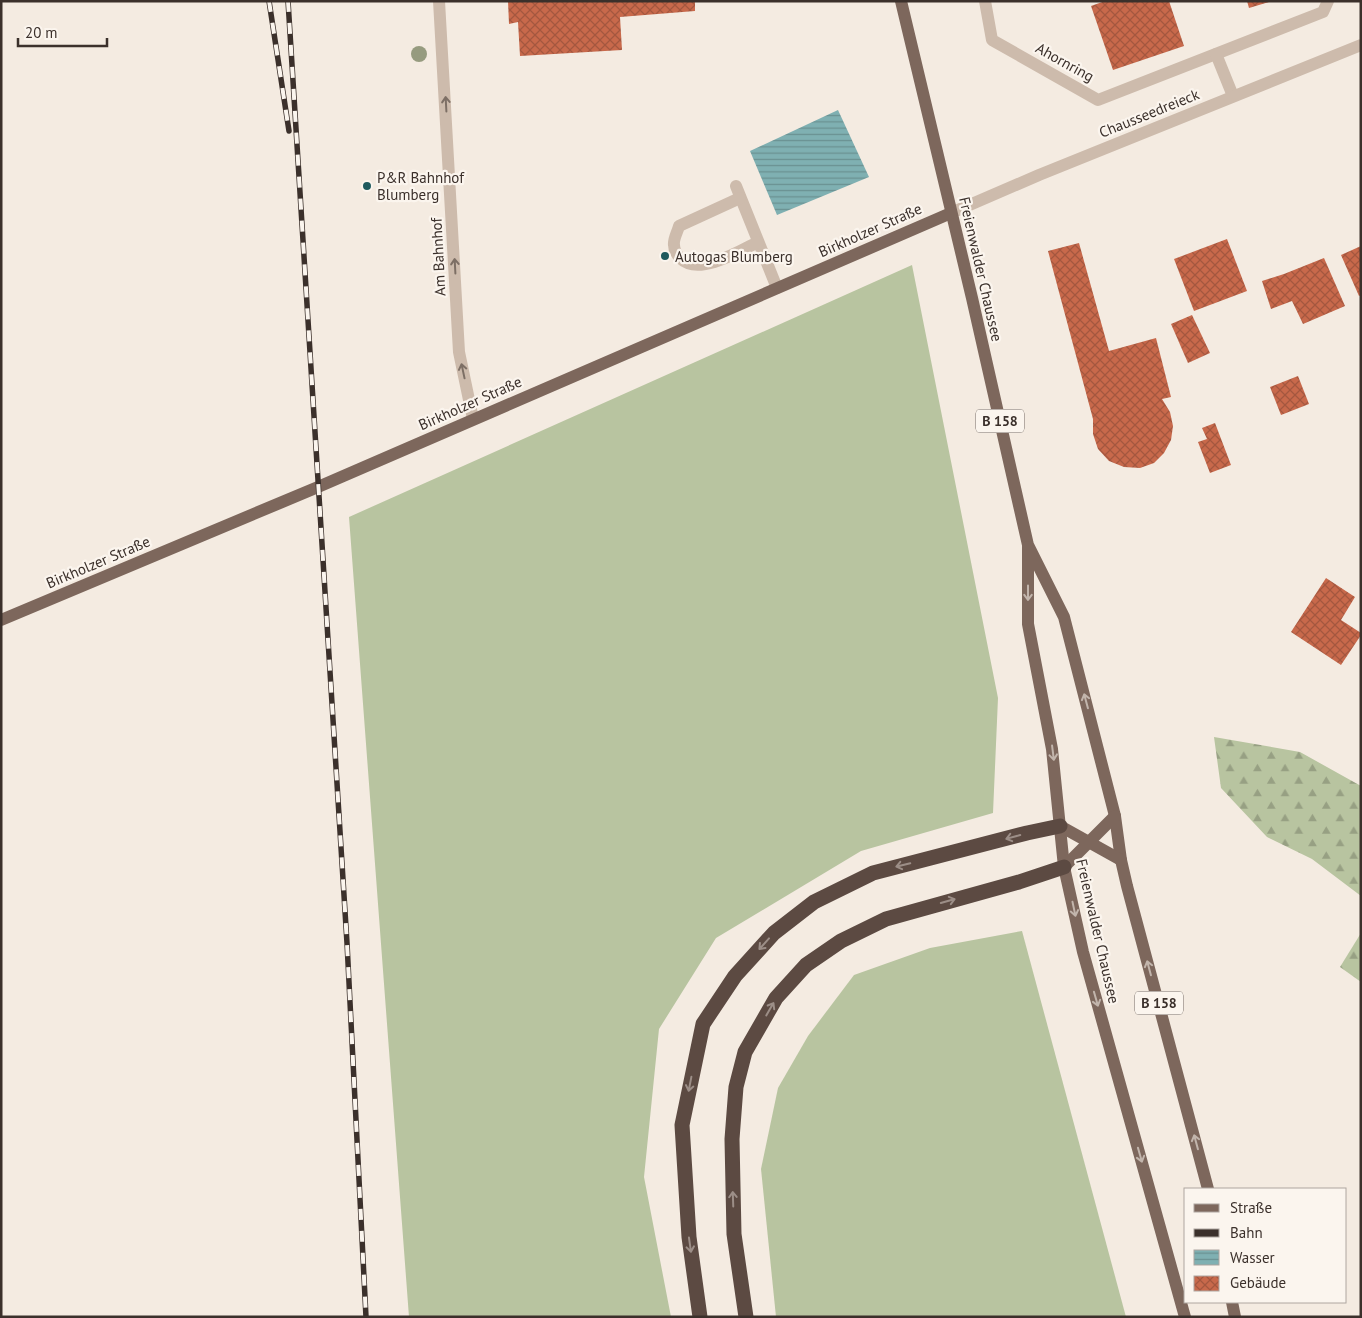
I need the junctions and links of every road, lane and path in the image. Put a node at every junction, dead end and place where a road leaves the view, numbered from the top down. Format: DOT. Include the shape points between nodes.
graph roads {
  1 [pos="439,1"];
  2 [pos="901,1"];
  3 [pos="985,1"];
  4 [pos="1328,1"];
  5 [pos="1361,45"];
  6 [pos="1216,54"];
  7 [pos="1233,96"];
  8 [pos="951,213"];
  9 [pos="758,242"];
  10 [pos="777,288"];
  11 [pos="473,419"];
  12 [pos="1028,544"];
  13 [pos="1,620"];
  14 [pos="1115,816"];
  15 [pos="1060,826"];
  16 [pos="1090,842"];
  17 [pos="1121,860"];
  18 [pos="1064,867"];
  19 [pos="1208,1188"];
  20 [pos="1232,1303"];
  21 [pos="700,1317"];
  22 [pos="746,1317"];
  23 [pos="1185,1317"];
  24 [pos="1235,1317"];
  11 -- 1 [label="street, Am Bahnhof, one-way" via="459,352"];
  2 -- 8 [label="main road, Freienwalder Chaussee / B 158"];
  3 -- 6 [label="street, Ahornring" via="992,40 1098,100"];
  4 -- 6 [label="street, Ahornring" via="1323,12"];
  5 -- 7 [label="street, Chausseedreieck"];
  6 -- 7 [label="street"];
  7 -- 8 [label="street, Chausseedreieck"];
  8 -- 10 [label="main road, Birkholzer Straße"];
  8 -- 12 [label="main road, Freienwalder Chaussee / B 158"];
  9 -- 9 [label="street" via="738,192 679,226 674,245 677,255 685,262 700,265 712,263"];
  9 -- 10 [label="street"];
  10 -- 11 [label="main road, Birkholzer Straße"];
  11 -- 13 [label="main road, Birkholzer Straße"];
  14 -- 12 [label="main road, Freienwalder Chaussee / B 158, one-way" via="1064,617"];
  12 -- 15 [label="main road, Freienwalder Chaussee / B 158, one-way" via="1028,624 1052,749"];
  14 -- 16 [label="main road"];
  14 -- 17 [label="main road, Freienwalder Chaussee / B 158"];
  15 -- 16 [label="main road"];
  15 -- 18 [label="main road, Freienwalder Chaussee / B 158"];
  15 -- 21 [label="highway, one-way" via="874,873 814,902 774,932 735,976 702,1024 682,1125 689,1237"];
  16 -- 17 [label="main road"];
  16 -- 18 [label="main road"];
  19 -- 17 [label="main road, Freienwalder Chaussee / B 158, one-way"];
  22 -- 18 [label="highway, one-way" via="734,1234 732,1139 736,1088 745,1052 776,998 806,965 841,941 886,919"];
  18 -- 23 [label="main road, Freienwalder Chaussee / B 158, one-way" via="1083,952"];
  20 -- 24 [label="main road"];
}
